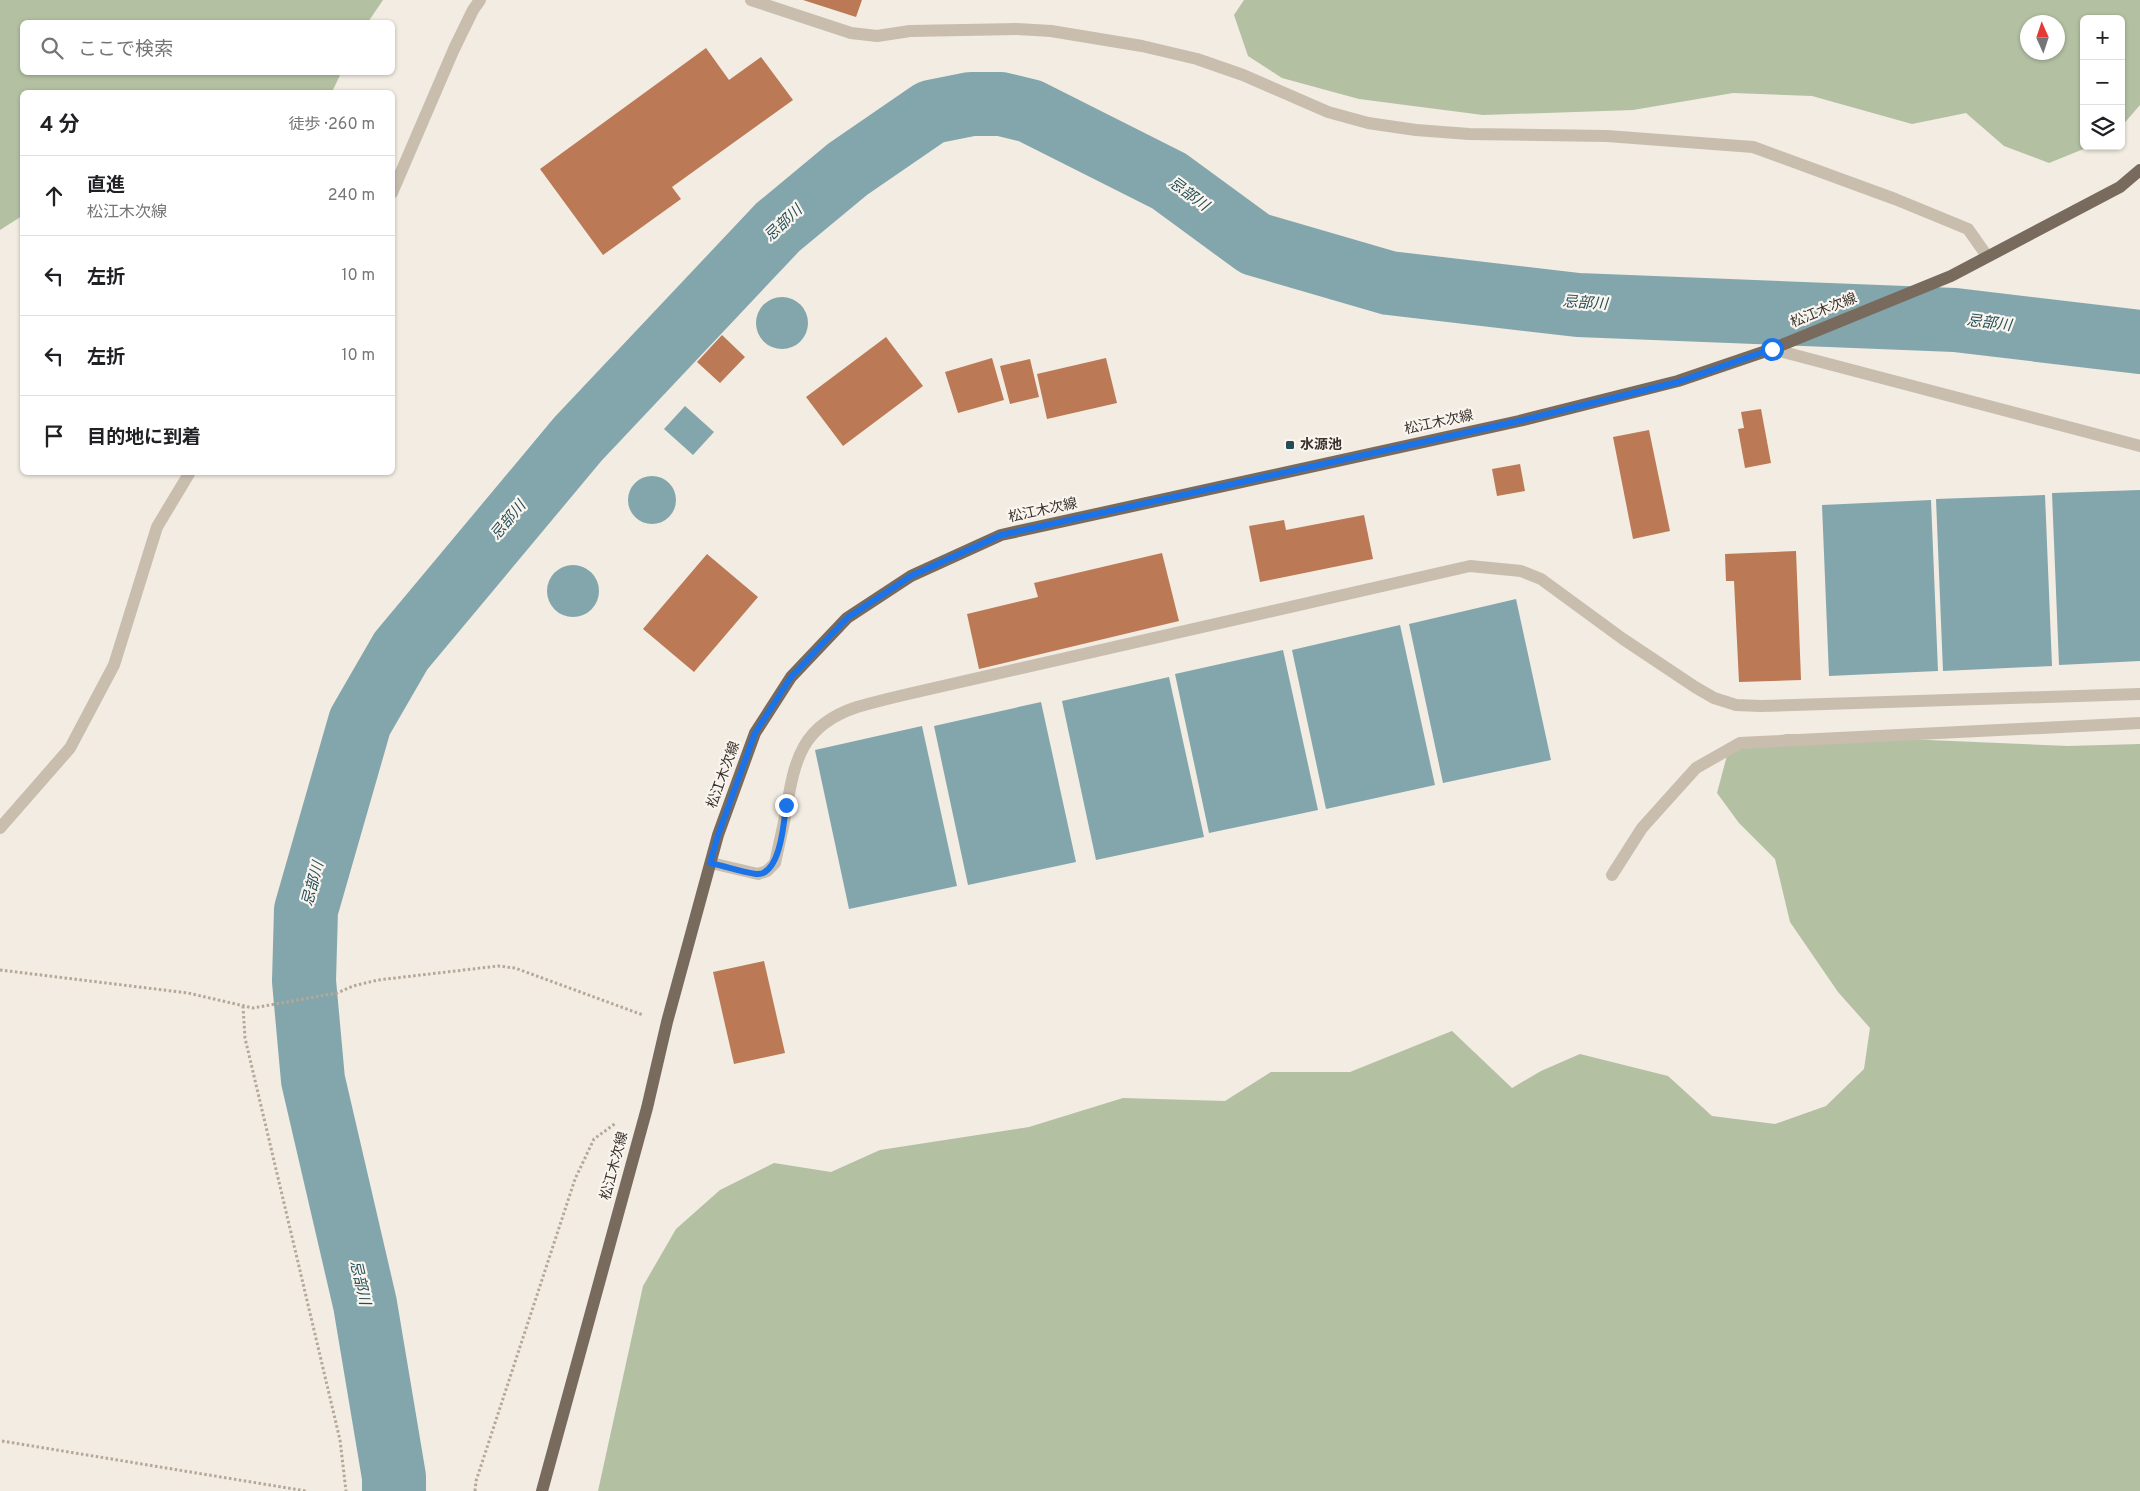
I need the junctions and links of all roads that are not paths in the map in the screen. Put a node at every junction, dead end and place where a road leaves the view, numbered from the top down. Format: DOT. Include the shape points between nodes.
graph roads {
  1 [pos="480,0"];
  2 [pos="751,0"];
  3 [pos="2140,170"];
  4 [pos="395,186"];
  5 [pos="1987,256"];
  6 [pos="1772,349"];
  7 [pos="2140,446"];
  8 [pos="188,475"];
  9 [pos="2140,694"];
  10 [pos="2140,723"];
  11 [pos="0,828"];
  12 [pos="710,863"];
  13 [pos="1612,875"];
  14 [pos="542,1491"];
  1 -- 4 [label="street" via="454,49"];
  2 -- 5 [label="street" via="851,33 877,36 910,31 1017,29 1132,44 1198,59 1328,112 1368,123 1469,134 1607,136 1753,147 1968,229"];
  3 -- 5 [label="main road, 松江木次線" via="2120,187"];
  5 -- 6 [label="main road, 松江木次線" via="1951,276"];
  6 -- 7 [label="street"];
  6 -- 12 [label="main road, 松江木次線" via="1678,382 1519,421 1001,535 911,576 847,618 791,677 755,733"];
  8 -- 11 [label="street" via="157,527 114,665 70,748"];
  9 -- 12 [label="street" via="1761,706 1736,704 1714,698 1695,687 1623,640 1541,579 1521,571 1470,566 856,708 813,732 802,747 793,772 774,863 767,871 758,874"];
  10 -- 13 [label="street" via="1740,743 1696,768 1642,828"];
  12 -- 14 [label="main road, 松江木次線"];
}
